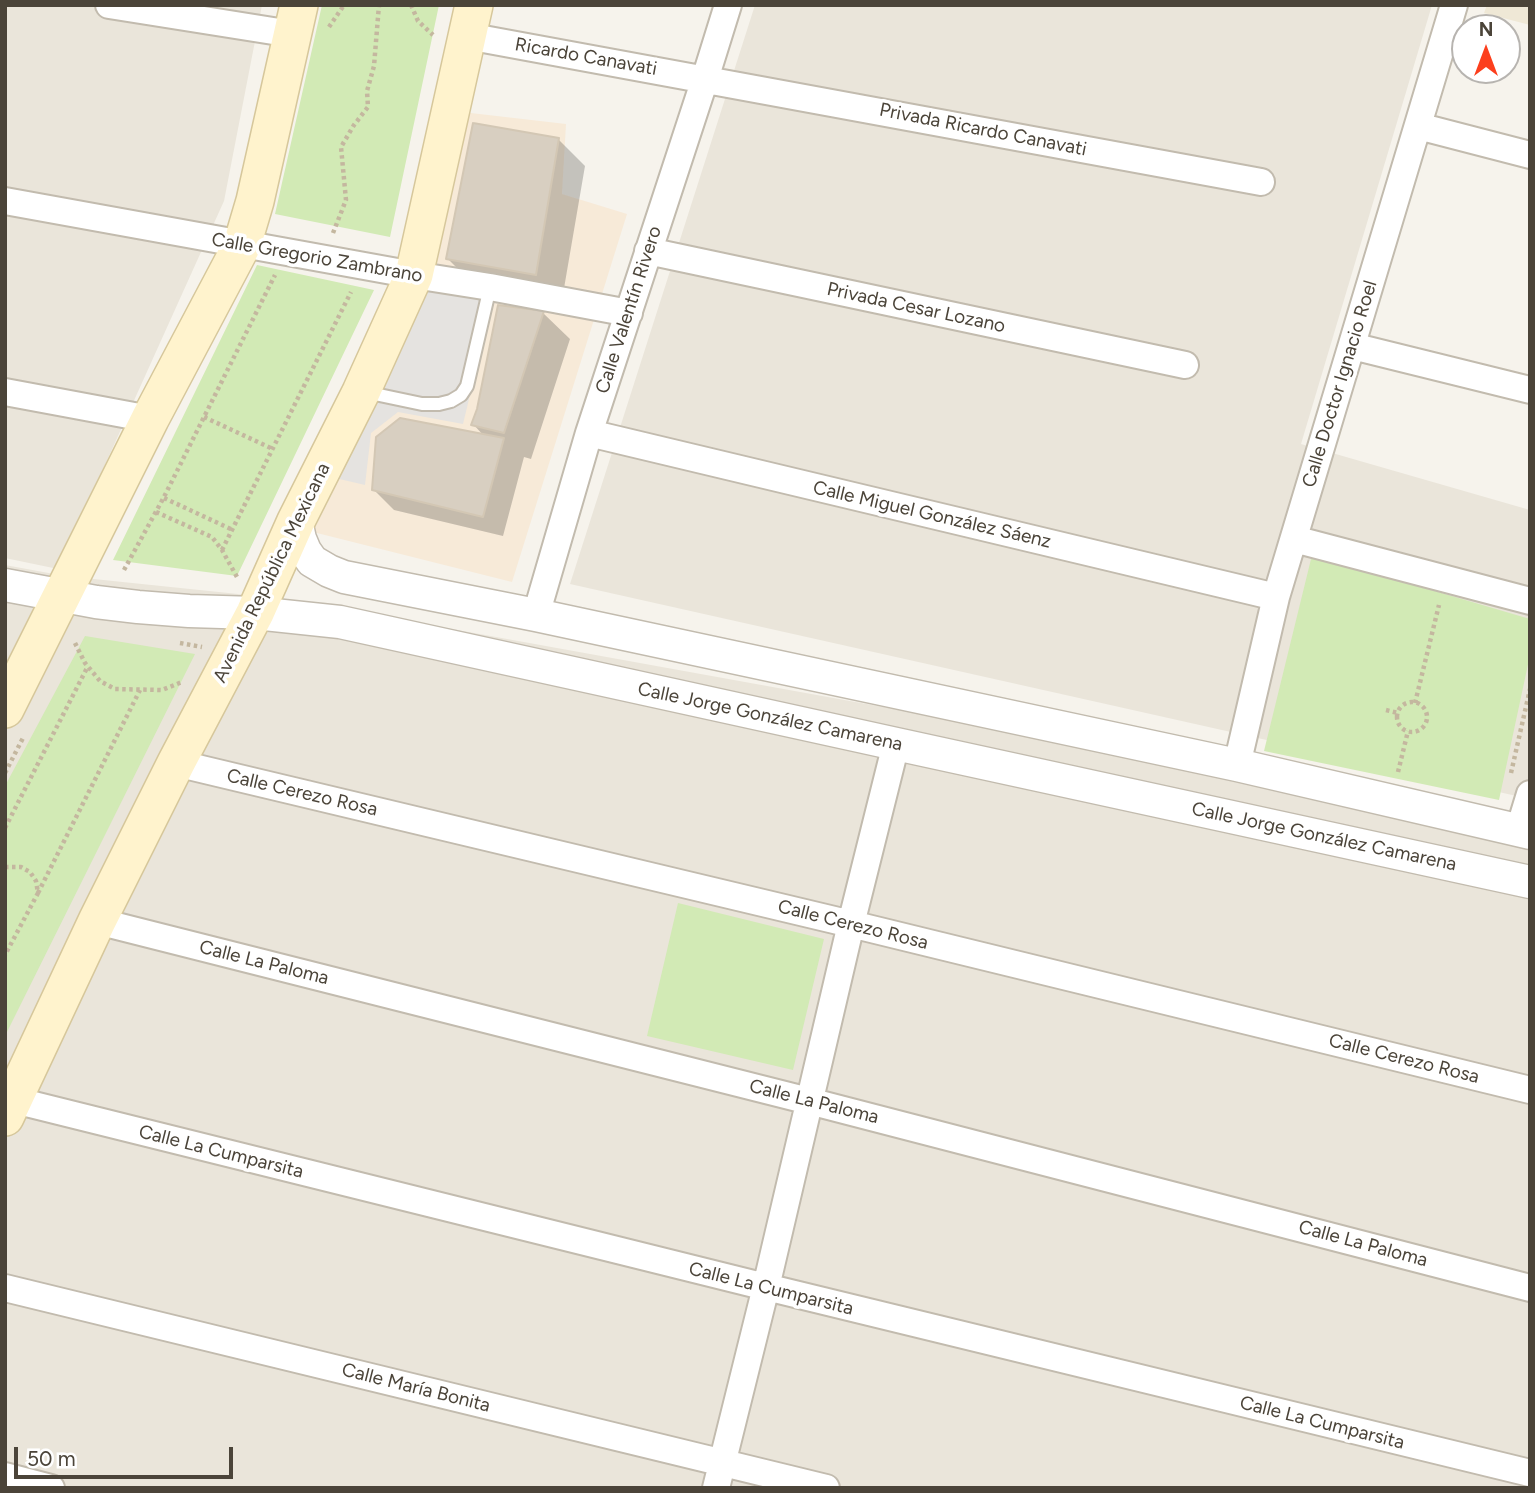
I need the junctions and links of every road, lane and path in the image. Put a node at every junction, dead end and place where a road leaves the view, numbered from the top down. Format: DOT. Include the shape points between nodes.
graph roads {
  1 [pos="108,5"];
  2 [pos="379,5"];
  3 [pos="411,5"];
  4 [pos="728,5"];
  5 [pos="1454,5"];
  6 [pos="296,20"];
  7 [pos="460,27"];
  8 [pos="705,79"];
  9 [pos="1418,126"];
  10 [pos="1530,155"];
  11 [pos="1261,182"];
  12 [pos="5,201"];
  13 [pos="346,236"];
  14 [pos="242,245"];
  15 [pos="648,251"];
  16 [pos="275,274"];
  17 [pos="414,275"];
  18 [pos="491,287"];
  19 [pos="352,291"];
  20 [pos="629,313"];
  21 [pos="1352,346"];
  22 [pos="1185,366"];
  23 [pos="1530,390"];
  24 [pos="361,392"];
  25 [pos="5,393"];
  26 [pos="204,417"];
  27 [pos="149,419"];
  28 [pos="589,433"];
  29 [pos="273,449"];
  30 [pos="164,498"];
  31 [pos="156,512"];
  32 [pos="296,521"];
  33 [pos="233,530"];
  34 [pos="1294,539"];
  35 [pos="222,550"];
  36 [pos="113,568"];
  37 [pos="124,570"];
  38 [pos="137,571"];
  39 [pos="5,585"];
  40 [pos="62,594"];
  41 [pos="1276,597"];
  42 [pos="1441,597"];
  43 [pos="248,598"];
  44 [pos="1530,601"];
  45 [pos="536,615"];
  46 [pos="170,642"];
  47 [pos="74,643"];
  48 [pos="208,648"];
  49 [pos="88,666"];
  50 [pos="192,677"];
  51 [pos="1530,689"];
  52 [pos="140,690"];
  53 [pos="1415,703"];
  54 [pos="5,709"];
  55 [pos="1386,710"];
  56 [pos="1398,713"];
  57 [pos="1408,731"];
  58 [pos="896,744"];
  59 [pos="176,763"];
  60 [pos="1237,765"];
  61 [pos="1398,773"];
  62 [pos="1519,788"];
  63 [pos="5,828"];
  64 [pos="1525,832"];
  65 [pos="5,867"];
  66 [pos="1530,881"];
  67 [pos="38,893"];
  68 [pos="97,921"];
  69 [pos="851,924"];
  70 [pos="5,955"];
  71 [pos="1530,1090"];
  72 [pos="809,1101"];
  73 [pos="10,1109"];
  74 [pos="765,1287"];
  75 [pos="5,1288"];
  76 [pos="1530,1288"];
  77 [pos="722,1462"];
  78 [pos="1530,1473"];
  79 [pos="5,1476"];
  80 [pos="51,1488"];
  81 [pos="716,1488"];
  82 [pos="826,1488"];
  1 -- 6 [label="street"];
  2 -- 13 [label="path" via="368,107 341,147 346,200 333,233"];
  3 -- 7 [label="path" via="418,22"];
  4 -- 8 [label="street, Calle Valentín Rivero"];
  5 -- 9 [label="street, Calle Doctor Ignacio Roel"];
  6 -- 14 [label="main road"];
  7 -- 8 [label="street, Ricardo Canavati"];
  7 -- 17 [label="main road, Avenida República Mexicana"];
  8 -- 11 [label="street, Privada Ricardo Canavati"];
  8 -- 15 [label="street, Calle Valentín Rivero"];
  9 -- 10 [label="street"];
  9 -- 21 [label="street, Calle Doctor Ignacio Roel"];
  12 -- 14 [label="street, Calle Gregorio Zambrano"];
  14 -- 17 [label="street, Calle Gregorio Zambrano"];
  14 -- 27 [label="main road"];
  15 -- 20 [label="street, Calle Valentín Rivero"];
  15 -- 22 [label="street, Privada Cesar Lozano"];
  16 -- 26 [label="path"];
  17 -- 18 [label="street, Calle Gregorio Zambrano"];
  17 -- 24 [label="main road, Avenida República Mexicana"];
  18 -- 20 [label="street, Calle Gregorio Zambrano"];
  18 -- 24 [label="lane" via="461,395 439,404 422,404"];
  19 -- 29 [label="path"];
  20 -- 28 [label="street, Calle Valentín Rivero"];
  21 -- 23 [label="street"];
  21 -- 34 [label="street, Calle Doctor Ignacio Roel"];
  24 -- 32 [label="main road, Avenida República Mexicana"];
  25 -- 27 [label="street"];
  26 -- 29 [label="path"];
  26 -- 30 [label="path"];
  27 -- 40 [label="main road"];
  28 -- 41 [label="street, Calle Miguel González Sáenz"];
  28 -- 45 [label="street, Calle Valentín Rivero"];
  29 -- 33 [label="path"];
  30 -- 31 [label="path"];
  30 -- 33 [label="path"];
  31 -- 35 [label="path" via="212,537"];
  31 -- 37 [label="path"];
  32 -- 43 [label="main road, Avenida República Mexicana"];
  32 -- 45 [label="street" via="312,561 336,574"];
  33 -- 35 [label="path"];
  34 -- 41 [label="street, Calle Doctor Ignacio Roel"];
  34 -- 44 [label="street"];
  35 -- 43 [label="path"];
  36 -- 37 [label="path"];
  37 -- 38 [label="path"];
  39 -- 40 [label="street, Calle Jorge González Camarena"];
  40 -- 43 [label="street, Calle Jorge González Camarena" via="189,611"];
  40 -- 54 [label="main road"];
  41 -- 60 [label="street, Calle Doctor Ignacio Roel"];
  42 -- 53 [label="path"];
  43 -- 58 [label="street, Calle Jorge González Camarena"];
  43 -- 59 [label="main road, Avenida República Mexicana"];
  45 -- 60 [label="street"];
  46 -- 48 [label="path"];
  47 -- 49 [label="path"];
  49 -- 52 [label="path" via="100,681 115,689"];
  49 -- 63 [label="path"];
  50 -- 52 [label="path" via="162,690"];
  51 -- 62 [label="path"];
  52 -- 67 [label="path"];
  53 -- 56 [label="path" via="1403,705"];
  53 -- 57 [label="path" via="1425,710 1427,719 1419,730"];
  55 -- 56 [label="path"];
  56 -- 57 [label="path" via="1399,724"];
  57 -- 61 [label="path"];
  58 -- 66 [label="street, Calle Jorge González Camarena"];
  58 -- 69 [label="street"];
  59 -- 68 [label="main road, Avenida República Mexicana"];
  59 -- 69 [label="street, Calle Cerezo Rosa"];
  60 -- 64 [label="street"];
  62 -- 64 [label="street"];
  65 -- 67 [label="path" via="30,872"];
  67 -- 70 [label="path"];
  68 -- 72 [label="street, Calle La Paloma"];
  68 -- 73 [label="main road, Avenida República Mexicana"];
  69 -- 71 [label="street, Calle Cerezo Rosa"];
  69 -- 72 [label="street"];
  72 -- 74 [label="street"];
  72 -- 76 [label="street, Calle La Paloma"];
  73 -- 74 [label="street, Calle La Cumparsita"];
  74 -- 77 [label="street"];
  74 -- 78 [label="street, Calle La Cumparsita"];
  75 -- 77 [label="street, Calle María Bonita"];
  77 -- 81 [label="street"];
  77 -- 82 [label="street, Calle María Bonita"];
  79 -- 80 [label="street"];
}
